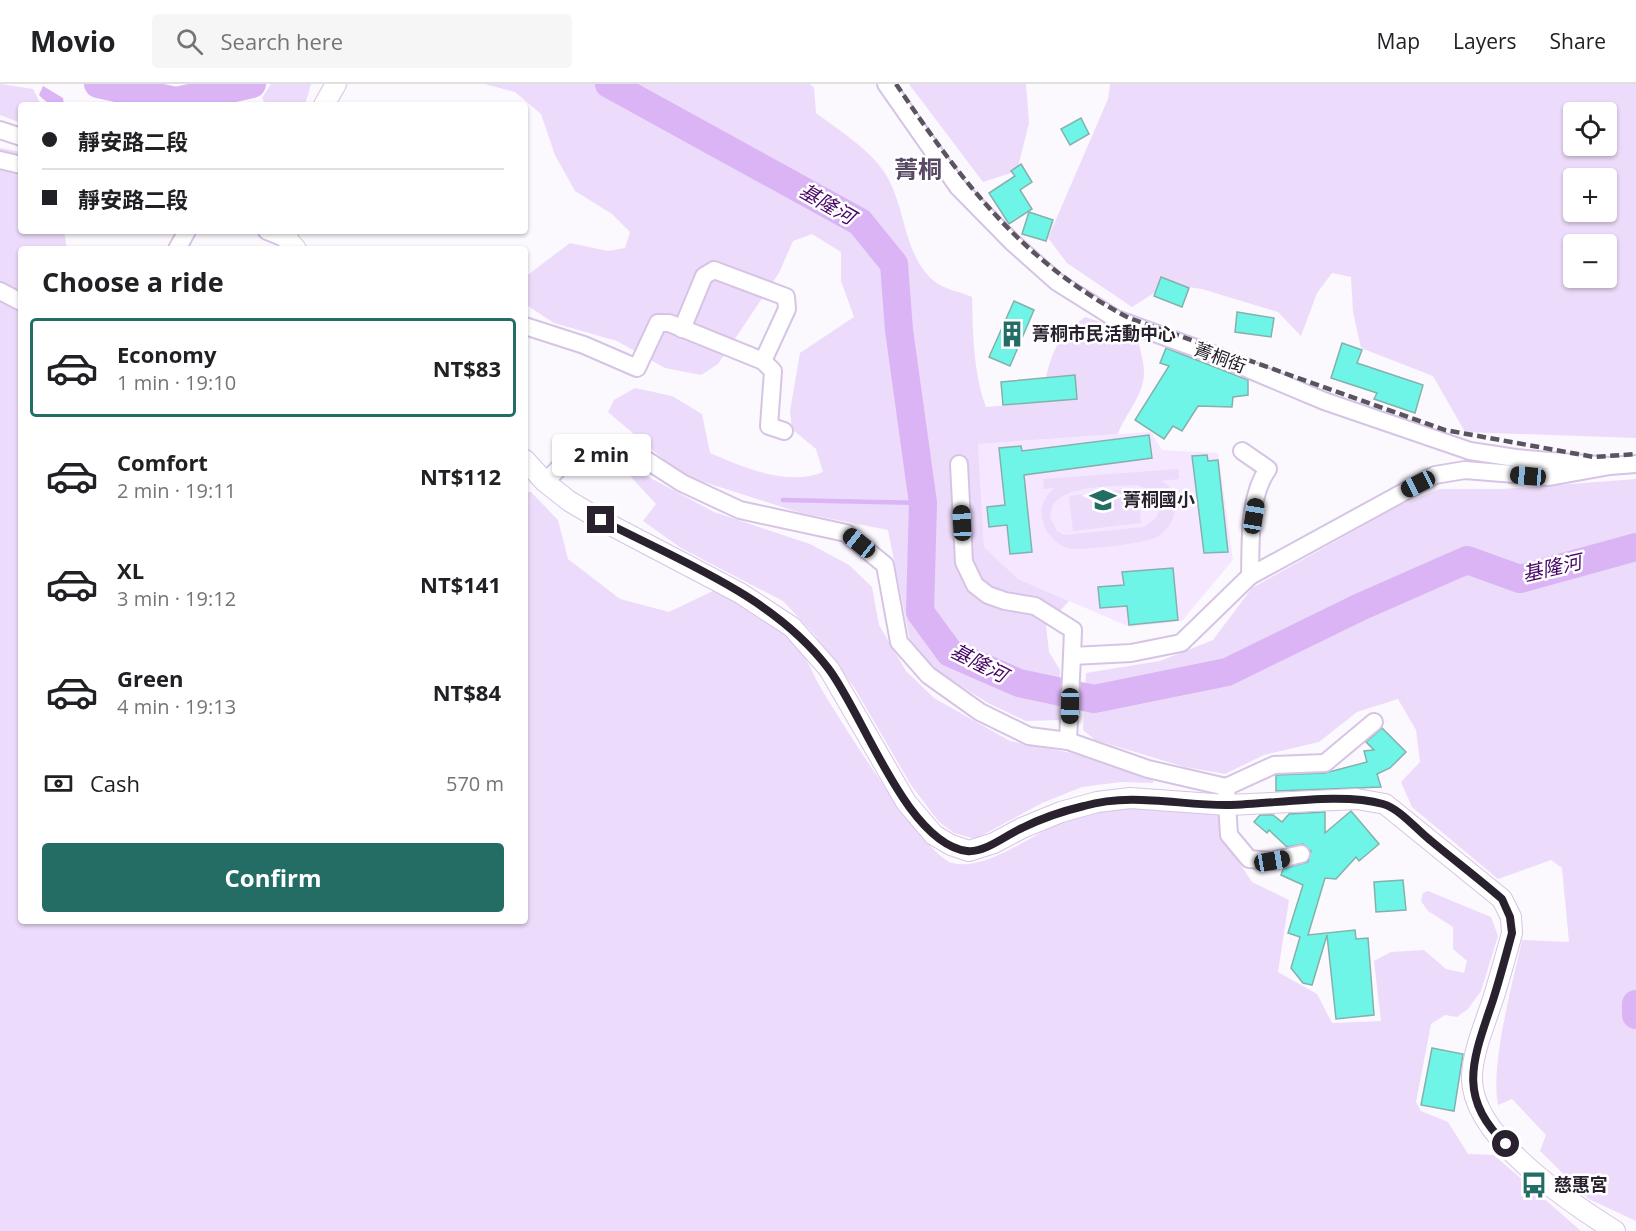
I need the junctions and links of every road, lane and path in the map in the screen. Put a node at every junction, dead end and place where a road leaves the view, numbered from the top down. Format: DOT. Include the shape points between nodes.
graph roads {
  1 [pos="328,84"];
  2 [pos="336,84"];
  3 [pos="886,84"];
  4 [pos="324,102"];
  5 [pos="325,102"];
  6 [pos="0,130"];
  7 [pos="18,136"];
  8 [pos="0,160"];
  9 [pos="18,164"];
  10 [pos="275,234"];
  11 [pos="290,240"];
  12 [pos="0,291"];
  13 [pos="18,300"];
  14 [pos="528,327"];
  15 [pos="682,329"];
  16 [pos="763,361"];
  17 [pos="784,431"];
  18 [pos="1242,451"];
  19 [pos="528,462"];
  20 [pos="959,464"];
  21 [pos="1636,465"];
  22 [pos="1610,466"];
  23 [pos="545,482"];
  24 [pos="1250,576"];
  25 [pos="1072,663"];
  26 [pos="1374,722"];
  27 [pos="1069,733"];
  28 [pos="1227,796"];
  29 [pos="1301,854"];
  30 [pos="1615,1231"];
  1 -- 4 [label="main road"];
  2 -- 5 [label="main road"];
  3 -- 22 [label="street, 菁桐街" via="958,187 996,227 1057,282 1116,319 1324,401 1470,451"];
  6 -- 7 [label="street"];
  8 -- 9 [label="street"];
  10 -- 11 [label="street"];
  12 -- 13 [label="street"];
  14 -- 15 [label="street" via="637,368 658,323"];
  15 -- 16 [label="street"];
  15 -- 16 [label="street" via="704,276 714,270 786,297 788,309"];
  16 -- 17 [label="street" via="773,371 769,426"];
  18 -- 24 [label="street" via="1268,469 1260,481 1251,533"];
  19 -- 23 [label="main road"];
  20 -- 25 [label="street" via="964,562 975,585 1005,601 1035,606 1073,630"];
  21 -- 22 [label="street, 菁桐街"];
  22 -- 24 [label="street, 菁桐街" via="1549,477 1465,470 1435,475"];
  23 -- 27 [label="street" via="575,452 591,444 628,448 682,483 740,510 846,533 885,565 899,642 928,675 980,712 1029,736"];
  23 -- 28 [label="main road" via="601,520 740,593 792,627 829,669 906,802 934,835 951,845 969,851 1061,812 1096,802"];
  24 -- 25 [label="street, 菁桐街" via="1181,643"];
  25 -- 27 [label="street"];
  26 -- 28 [label="street" via="1325,763 1274,765"];
  27 -- 28 [label="street" via="1148,769"];
  28 -- 29 [label="street" via="1229,835 1249,859 1272,861"];
  28 -- 30 [label="main road" via="1357,799 1385,804 1502,899 1512,933 1476,1049 1472,1077 1477,1105 1491,1131 1558,1193"];
}
